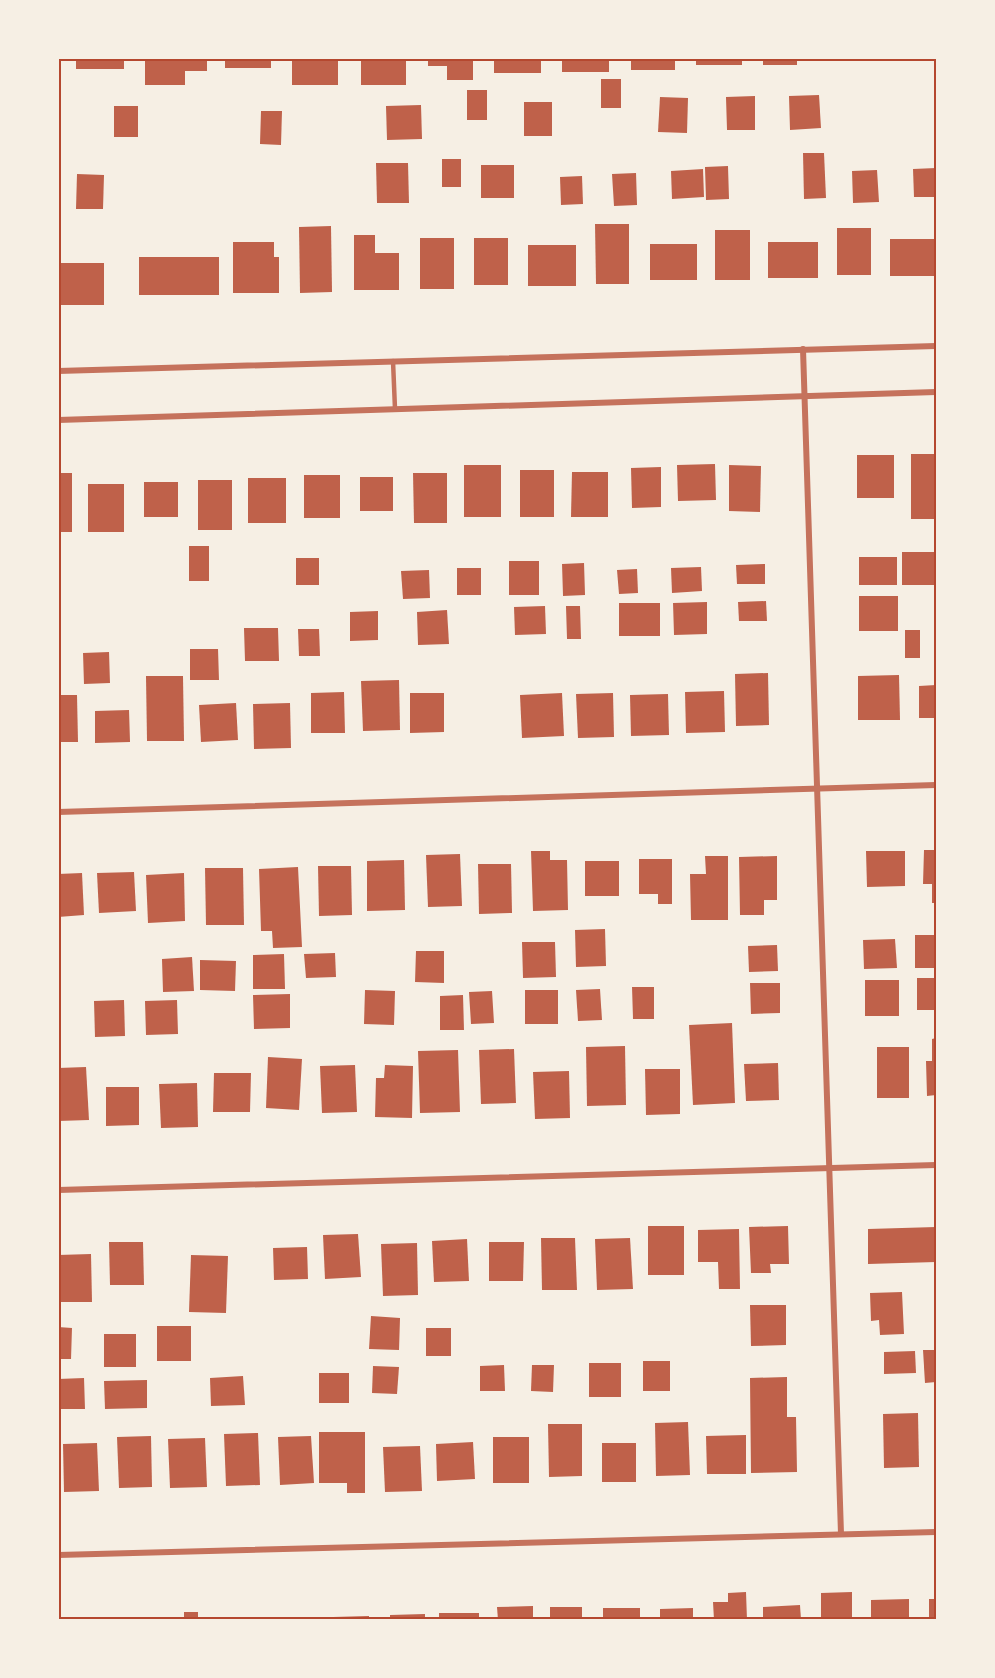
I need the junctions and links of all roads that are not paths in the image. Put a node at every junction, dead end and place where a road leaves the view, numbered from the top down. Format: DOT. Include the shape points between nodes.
graph roads {
  1 [pos="936,346"];
  2 [pos="803,349"];
  3 [pos="393,361"];
  4 [pos="58,371"];
  5 [pos="936,392"];
  6 [pos="805,396"];
  7 [pos="395,409"];
  8 [pos="58,420"];
  9 [pos="936,785"];
  10 [pos="817,788"];
  11 [pos="58,812"];
  12 [pos="936,1165"];
  13 [pos="829,1168"];
  14 [pos="58,1190"];
  15 [pos="936,1532"];
  16 [pos="841,1534"];
  17 [pos="58,1555"];
  1 -- 2 [label="street"];
  2 -- 3 [label="street"];
  2 -- 6 [label="street"];
  3 -- 4 [label="street"];
  3 -- 7 [label="lane"];
  5 -- 6 [label="street"];
  6 -- 7 [label="street"];
  6 -- 10 [label="street"];
  7 -- 8 [label="street"];
  9 -- 10 [label="street"];
  10 -- 11 [label="street"];
  10 -- 13 [label="street"];
  12 -- 13 [label="street"];
  13 -- 14 [label="street"];
  13 -- 16 [label="street"];
  15 -- 16 [label="street"];
  16 -- 17 [label="street"];
}
